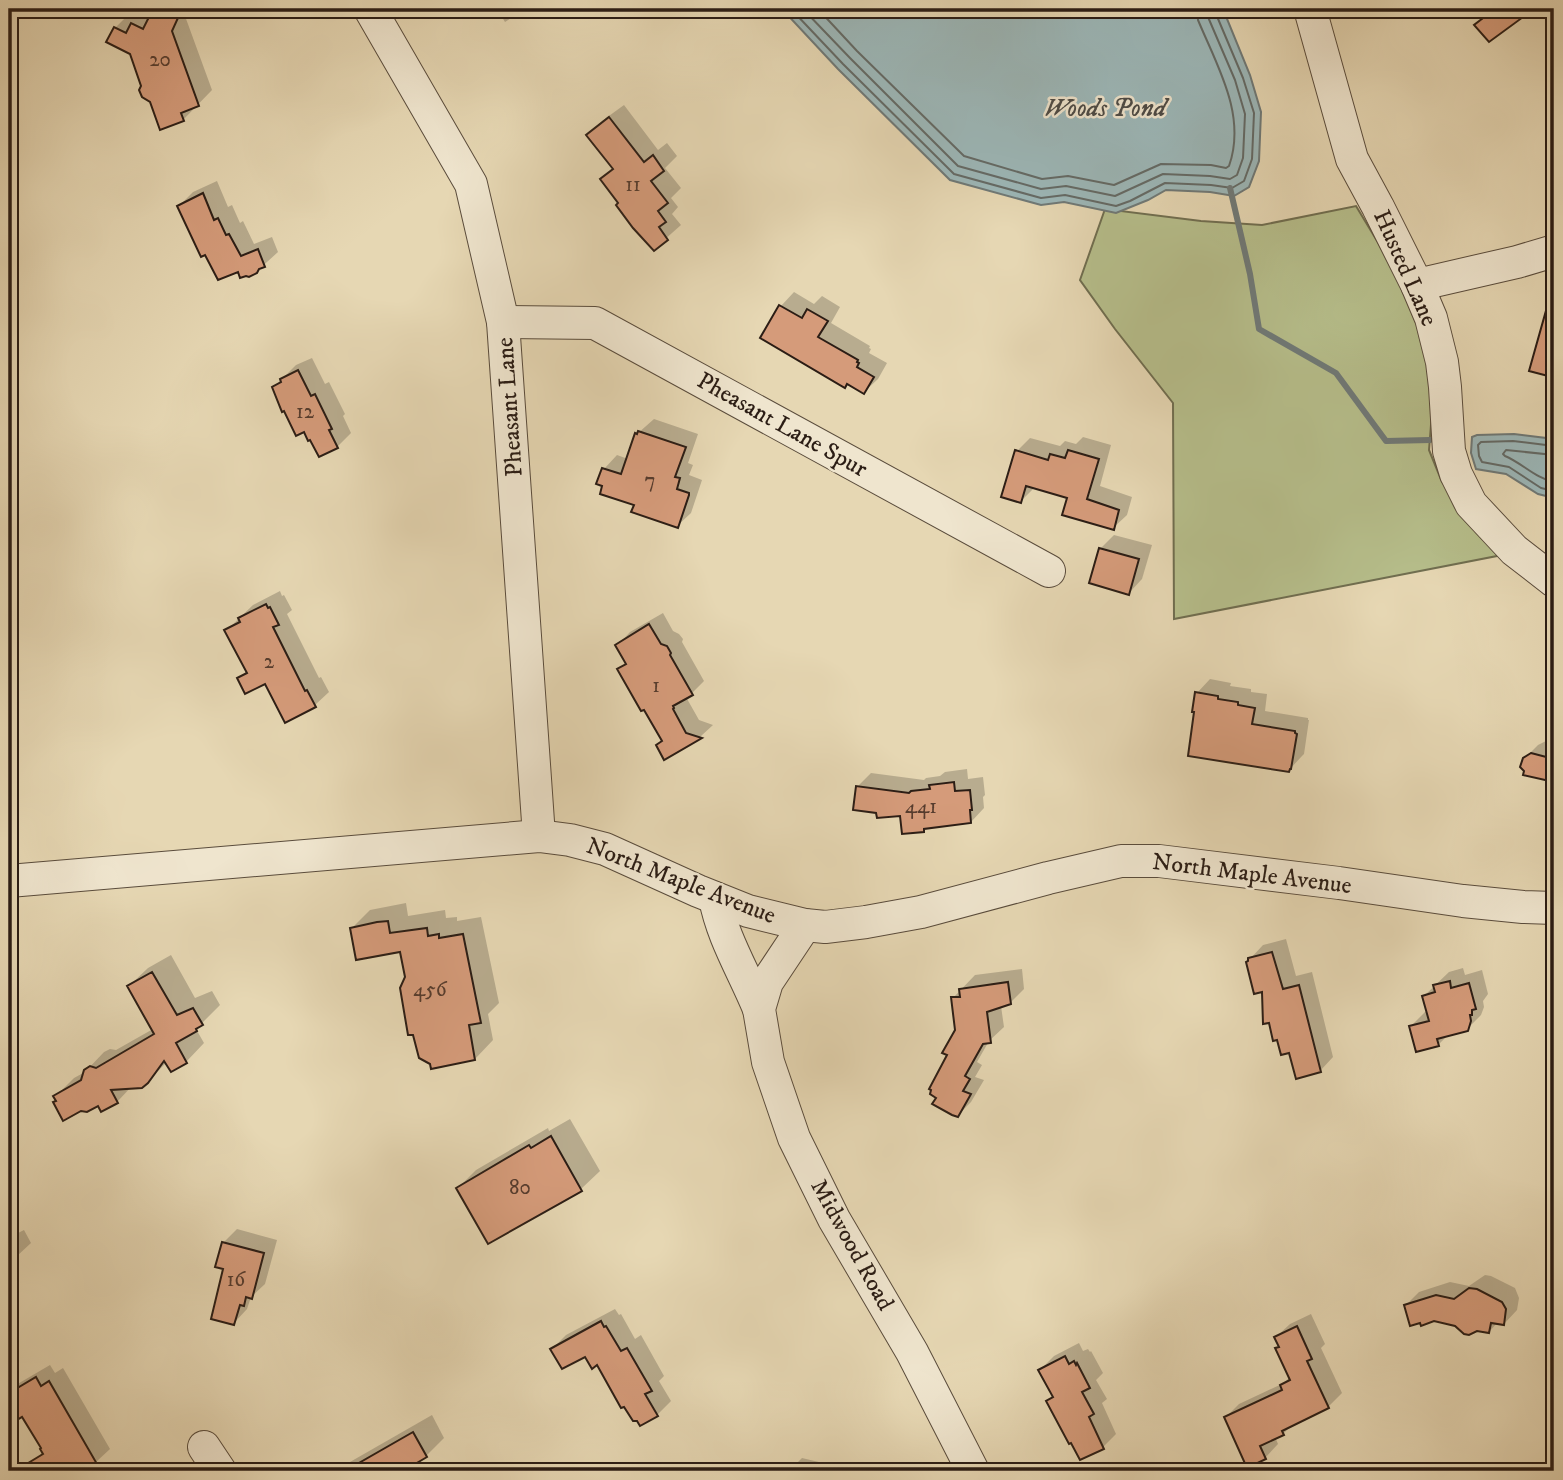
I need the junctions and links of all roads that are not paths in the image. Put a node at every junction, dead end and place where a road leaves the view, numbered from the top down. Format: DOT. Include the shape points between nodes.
graph roads {
  1 [pos="369,9"];
  2 [pos="1310,9"];
  3 [pos="1554,251"];
  4 [pos="1417,285"];
  5 [pos="503,322"];
  6 [pos="1049,571"];
  7 [pos="1554,581"];
  8 [pos="539,836"];
  9 [pos="9,881"];
  10 [pos="715,898"];
  11 [pos="1554,908"];
  12 [pos="805,925"];
  13 [pos="759,1009"];
  14 [pos="973,1471"];
  1 -- 5 [label="street, Pheasant Lane" via="471,184"];
  2 -- 4 [label="street, Husted Lane" via="1352,159"];
  3 -- 4 [label="street"];
  4 -- 7 [label="street, Husted Lane" via="1442,362 1449,451 1456,474 1471,503 1514,550"];
  5 -- 6 [label="street, Pheasant Lane Spur" via="595,323"];
  5 -- 8 [label="street, Pheasant Lane"];
  8 -- 9 [label="street, North Maple Avenue"];
  8 -- 10 [label="street, North Maple Avenue" via="605,849"];
  10 -- 12 [label="street, North Maple Avenue"];
  10 -- 13 [label="street, Midwood Road" via="729,943"];
  11 -- 12 [label="street, North Maple Avenue" via="1463,901 1160,861 1121,861 921,912 839,926"];
  12 -- 13 [label="street, Midwood Road" via="767,982"];
  13 -- 14 [label="street, Midwood Road" via="768,1062 794,1138"];
}
